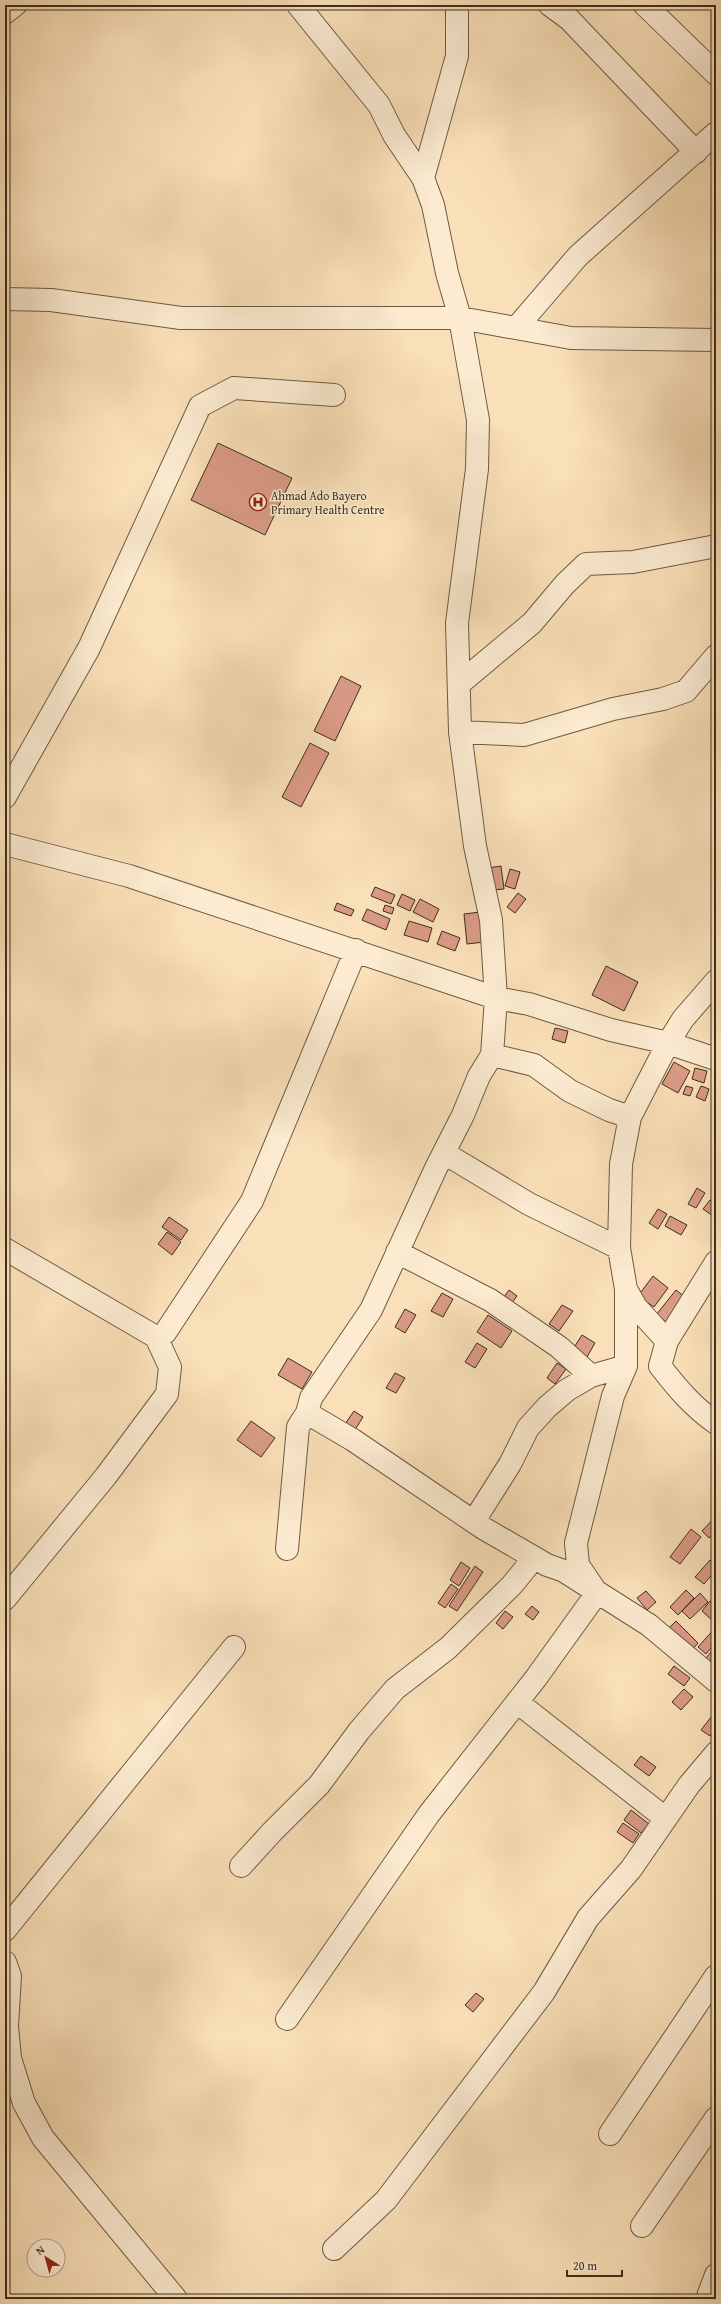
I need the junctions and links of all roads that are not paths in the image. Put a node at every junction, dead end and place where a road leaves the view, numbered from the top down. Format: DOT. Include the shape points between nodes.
graph roads {
  1 [pos="15,5"];
  2 [pos="298,5"];
  3 [pos="457,5"];
  4 [pos="550,5"];
  5 [pos="645,5"];
  6 [pos="5,13"];
  7 [pos="716,74"];
  8 [pos="716,133"];
  9 [pos="696,152"];
  10 [pos="424,178"];
  11 [pos="5,298"];
  12 [pos="460,318"];
  13 [pos="516,328"];
  14 [pos="716,340"];
  15 [pos="334,395"];
  16 [pos="716,546"];
  17 [pos="716,656"];
  18 [pos="459,684"];
  19 [pos="460,732"];
  20 [pos="5,797"];
  21 [pos="5,844"];
  22 [pos="356,950"];
  23 [pos="716,981"];
  24 [pos="496,998"];
  25 [pos="668,1043"];
  26 [pos="492,1055"];
  27 [pos="716,1059"];
  28 [pos="630,1117"];
  29 [pos="444,1153"];
  30 [pos="619,1248"];
  31 [pos="5,1249"];
  32 [pos="397,1252"];
  33 [pos="716,1262"];
  34 [pos="626,1289"];
  35 [pos="156,1337"];
  36 [pos="667,1340"];
  37 [pos="626,1366"];
  38 [pos="591,1376"];
  39 [pos="307,1413"];
  40 [pos="716,1422"];
  41 [pos="474,1521"];
  42 [pos="287,1549"];
  43 [pos="534,1558"];
  44 [pos="598,1593"];
  45 [pos="5,1599"];
  46 [pos="234,1647"];
  47 [pos="716,1681"];
  48 [pos="517,1702"];
  49 [pos="716,1753"];
  50 [pos="665,1818"];
  51 [pos="241,1866"];
  52 [pos="5,1930"];
  53 [pos="5,1962"];
  54 [pos="716,1976"];
  55 [pos="286,2019"];
  56 [pos="716,2118"];
  57 [pos="610,2134"];
  58 [pos="642,2226"];
  59 [pos="334,2249"];
  60 [pos="716,2275"];
  61 [pos="176,2299"];
  62 [pos="707,2299"];
  1 -- 6 [label="street"];
  2 -- 10 [label="street" via="379,105 394,135"];
  3 -- 10 [label="street" via="457,56"];
  4 -- 9 [label="street" via="568,19"];
  5 -- 7 [label="street"];
  8 -- 9 [label="street"];
  9 -- 13 [label="street" via="578,256"];
  10 -- 12 [label="street"];
  11 -- 12 [label="street" via="51,300 182,318"];
  12 -- 13 [label="street"];
  12 -- 18 [label="street" via="478,420 477,469 457,623"];
  13 -- 14 [label="street" via="571,338"];
  15 -- 20 [label="street" via="234,388 200,406 89,648"];
  16 -- 18 [label="street" via="633,562 586,564 532,623"];
  17 -- 19 [label="street" via="686,691 663,699 613,709 524,735"];
  18 -- 19 [label="street"];
  19 -- 24 [label="street" via="475,846 491,920"];
  21 -- 22 [label="street" via="129,876"];
  22 -- 24 [label="street"];
  22 -- 35 [label="street" via="252,1201 165,1333"];
  23 -- 25 [label="street" via="683,1019"];
  24 -- 25 [label="street" via="529,1004 611,1030"];
  24 -- 26 [label="street"];
  25 -- 27 [label="street"];
  25 -- 28 [label="street"];
  26 -- 28 [label="street" via="534,1066 570,1091"];
  26 -- 29 [label="street" via="479,1076"];
  28 -- 30 [label="street" via="621,1164"];
  29 -- 30 [label="street" via="529,1204"];
  29 -- 32 [label="street"];
  30 -- 34 [label="street"];
  31 -- 35 [label="street"];
  32 -- 38 [label="street" via="490,1300 559,1347"];
  32 -- 39 [label="street" via="371,1310 311,1398"];
  33 -- 36 [label="street"];
  34 -- 36 [label="street" via="636,1307"];
  34 -- 37 [label="street"];
  35 -- 45 [label="street" via="170,1367 167,1394 106,1476"];
  36 -- 40 [label="street" via="660,1366 682,1393 701,1412"];
  37 -- 38 [label="street"];
  37 -- 44 [label="street" via="613,1396 576,1543 578,1565"];
  38 -- 41 [label="street" via="557,1399 528,1428 510,1464"];
  39 -- 41 [label="street" via="353,1440"];
  39 -- 42 [label="street" via="298,1427"];
  41 -- 43 [label="street"];
  43 -- 44 [label="street" via="564,1571"];
  43 -- 51 [label="street" via="512,1585 448,1648 395,1689 359,1731 319,1785"];
  44 -- 47 [label="street" via="649,1625"];
  44 -- 48 [label="street"];
  46 -- 52 [label="street"];
  48 -- 50 [label="street"];
  48 -- 55 [label="street" via="429,1814"];
  49 -- 50 [label="street"];
  50 -- 59 [label="street" via="631,1869 588,1918 544,1992 386,2200"];
  53 -- 61 [label="street" via="10,1976 7,2026 10,2058 24,2104 43,2138"];
  54 -- 57 [label="street"];
  56 -- 58 [label="street"];
  60 -- 62 [label="street"];
}
